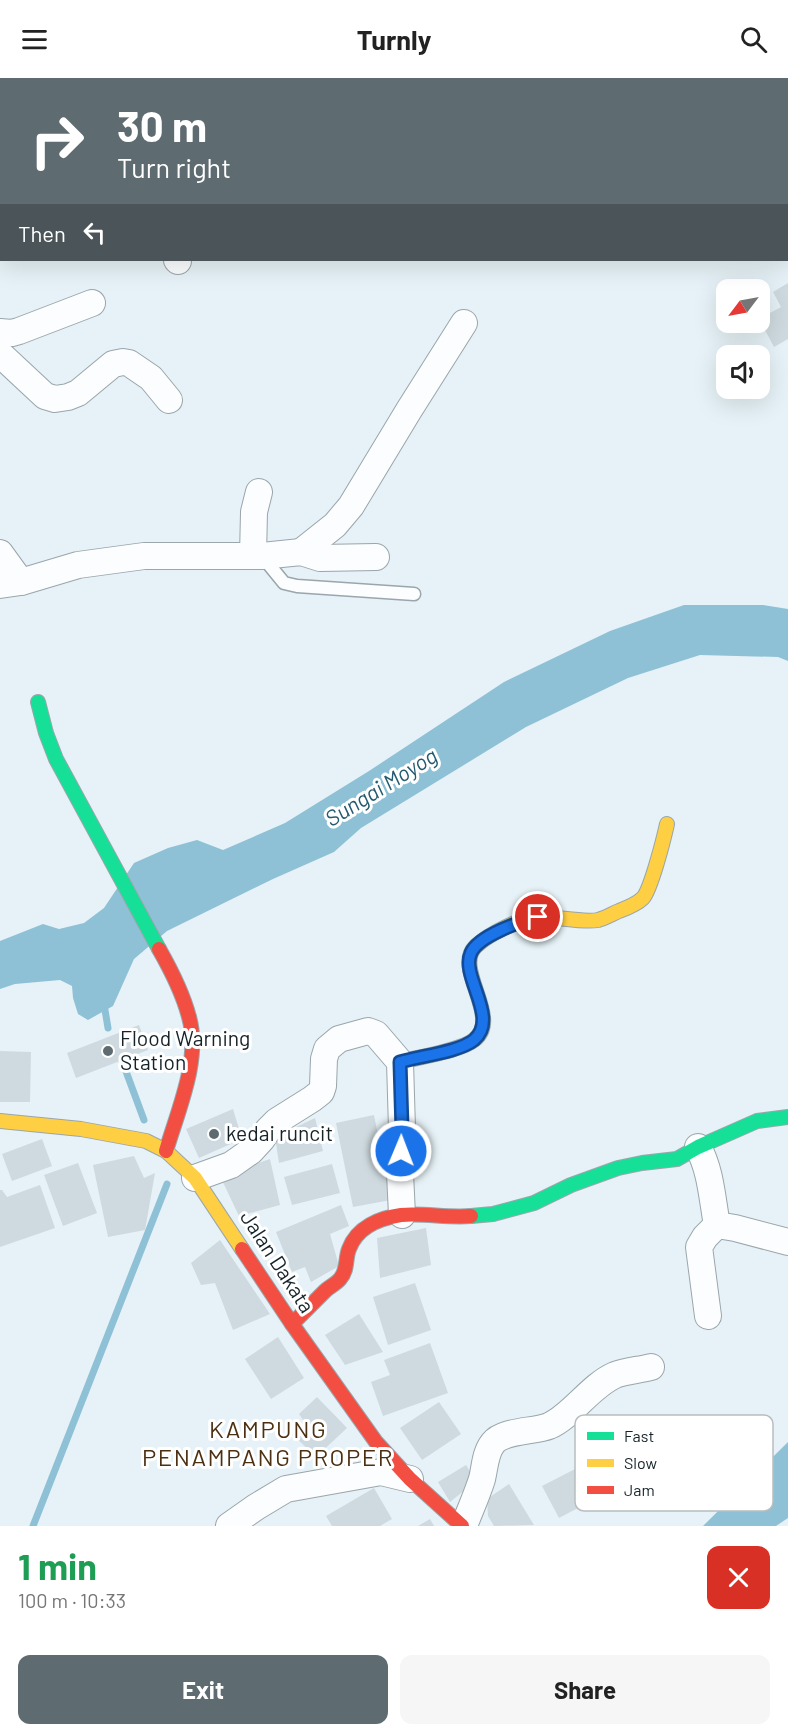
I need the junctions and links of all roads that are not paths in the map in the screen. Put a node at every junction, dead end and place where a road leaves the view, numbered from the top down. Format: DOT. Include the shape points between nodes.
graph roads {
  1 [pos="92,303"];
  2 [pos="464,323"];
  3 [pos="0,332"];
  4 [pos="0,354"];
  5 [pos="169,400"];
  6 [pos="259,492"];
  7 [pos="301,552"];
  8 [pos="0,553"];
  9 [pos="257,556"];
  10 [pos="376,557"];
  11 [pos="11,584"];
  12 [pos="414,594"];
  13 [pos="38,702"];
  14 [pos="667,824"];
  15 [pos="400,1062"];
  16 [pos="788,1117"];
  17 [pos="0,1121"];
  18 [pos="698,1147"];
  19 [pos="166,1151"];
  20 [pos="195,1178"];
  21 [pos="402,1215"];
  22 [pos="717,1226"];
  23 [pos="788,1242"];
  24 [pos="708,1316"];
  25 [pos="292,1324"];
  26 [pos="651,1367"];
  27 [pos="410,1479"];
  28 [pos="229,1526"];
  29 [pos="463,1526"];
  1 -- 3 [label="street" via="29,328"];
  2 -- 7 [label="street" via="351,506 335,525"];
  4 -- 5 [label="street" via="45,396 55,399 78,393 113,364 123,362 151,378"];
  6 -- 9 [label="street" via="254,512"];
  7 -- 9 [label="street"];
  7 -- 10 [label="street" via="320,558"];
  8 -- 11 [label="street"];
  9 -- 11 [label="street" via="144,556 78,566"];
  9 -- 12 [label="lane" via="284,583"];
  13 -- 19 [label="street" via="56,759 162,954 189,1018 193,1046 190,1070"];
  14 -- 15 [label="street" via="644,897 597,920 524,920 476,946 469,964 483,1028 476,1039 464,1046"];
  15 -- 20 [label="street" via="376,1034 368,1031 339,1039 327,1048 321,1092 277,1121 251,1151 231,1165"];
  15 -- 21 [label="street"];
  16 -- 18 [label="street" via="757,1121"];
  17 -- 19 [label="street, Jalan Dakata" via="81,1129 146,1141"];
  18 -- 21 [label="street" via="677,1160 618,1168 504,1212 455,1217"];
  18 -- 22 [label="street" via="709,1172"];
  19 -- 20 [label="street, Jalan Dakata"];
  20 -- 25 [label="street, Jalan Dakata"];
  21 -- 25 [label="street" via="382,1219 356,1235 339,1280"];
  22 -- 23 [label="street"];
  22 -- 24 [label="street" via="699,1247"];
  25 -- 27 [label="street, Jalan Dakata" via="376,1442"];
  26 -- 29 [label="street" via="615,1375 552,1424 499,1438 487,1456"];
  27 -- 28 [label="street" via="381,1472 286,1489"];
  27 -- 29 [label="street, Jalan Dakata"];
}
